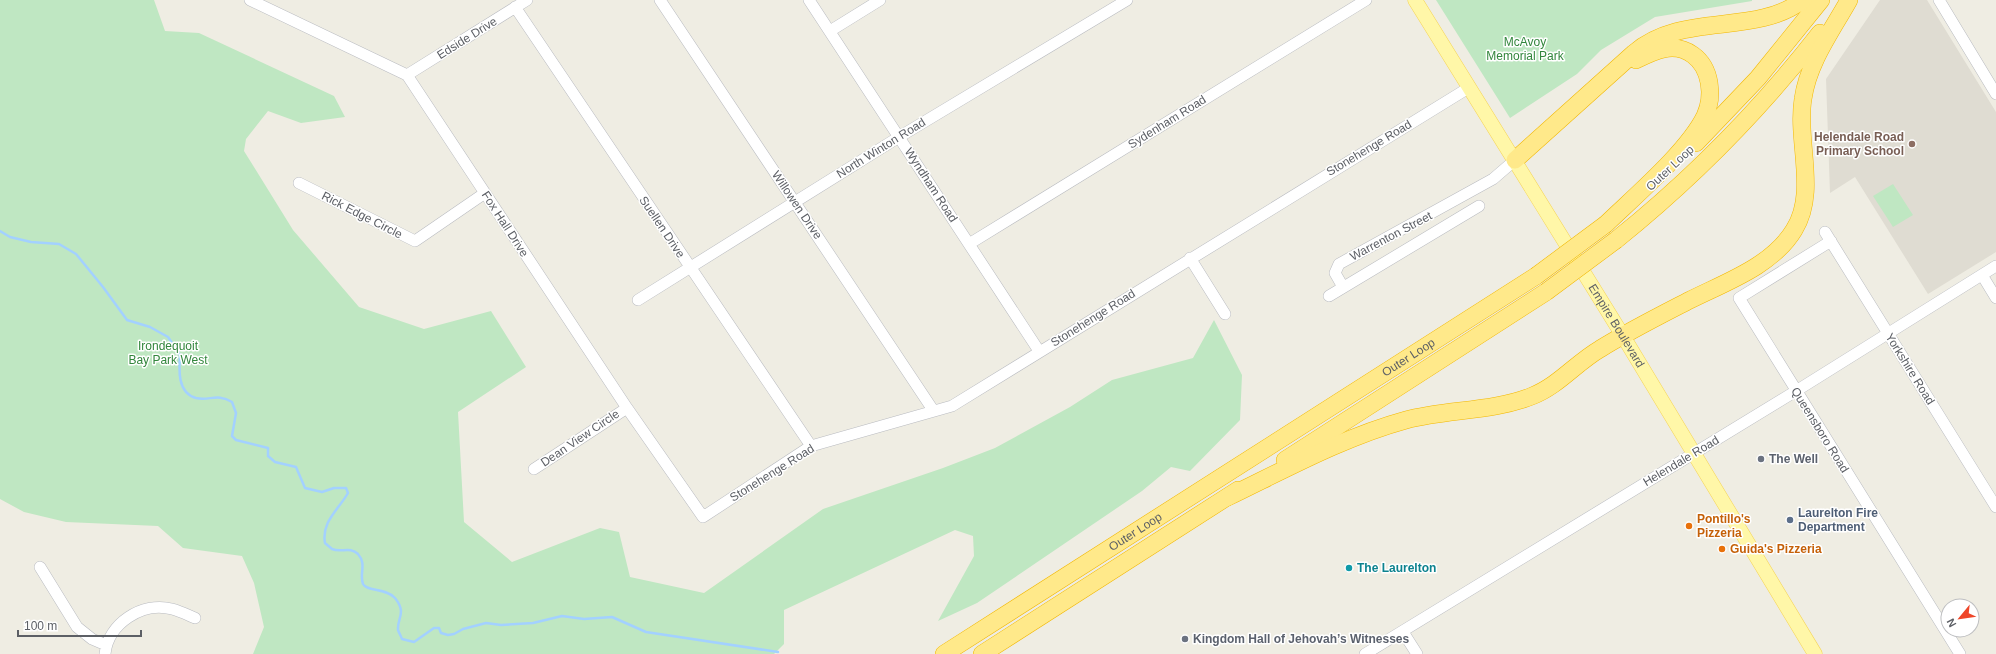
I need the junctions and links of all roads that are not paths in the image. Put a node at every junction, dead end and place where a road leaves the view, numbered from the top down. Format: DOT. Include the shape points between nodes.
graph roads {
  1 [pos="250,0"];
  2 [pos="527,0"];
  3 [pos="660,0"];
  4 [pos="809,0"];
  5 [pos="880,0"];
  6 [pos="1127,0"];
  7 [pos="1366,0"];
  8 [pos="1415,0"];
  9 [pos="1803,0"];
  10 [pos="1821,0"];
  11 [pos="1844,0"];
  12 [pos="1849,0"];
  13 [pos="1939,0"];
  14 [pos="516,7"];
  15 [pos="830,31"];
  16 [pos="407,75"];
  17 [pos="1597,86"];
  18 [pos="1470,87"];
  19 [pos="1996,94"];
  20 [pos="899,137"];
  21 [pos="1515,160"];
  22 [pos="299,183"];
  23 [pos="485,193"];
  24 [pos="1466,194"];
  25 [pos="794,202"];
  26 [pos="1606,224"];
  27 [pos="1828,236"];
  28 [pos="969,244"];
  29 [pos="1190,258"];
  30 [pos="1996,266"];
  31 [pos="689,267"];
  32 [pos="1982,275"];
  33 [pos="1343,287"];
  34 [pos="1330,296"];
  35 [pos="1996,298"];
  36 [pos="638,300"];
  37 [pos="1225,314"];
  38 [pos="1888,334"];
  39 [pos="1623,336"];
  40 [pos="1039,351"];
  41 [pos="1796,391"];
  42 [pos="627,408"];
  43 [pos="933,410"];
  44 [pos="811,446"];
  45 [pos="1694,454"];
  46 [pos="534,469"];
  47 [pos="1228,497"];
  48 [pos="1996,507"];
  49 [pos="703,517"];
  50 [pos="40,568"];
  51 [pos="195,618"];
  52 [pos="1403,632"];
  53 [pos="105,650"];
  54 [pos="944,654"];
  55 [pos="982,654"];
  56 [pos="1365,654"];
  57 [pos="1417,654"];
  58 [pos="1815,654"];
  59 [pos="1960,654"];
  1 -- 16 [label="street"];
  2 -- 14 [label="street, Edside Drive"];
  3 -- 25 [label="street, Willowen Drive"];
  4 -- 15 [label="street, Wyndham Road"];
  5 -- 15 [label="street"];
  6 -- 20 [label="street, North Winton Road"];
  7 -- 28 [label="street, Sydenham Road"];
  8 -- 18 [label="main road, Empire Boulevard"];
  9 -- 17 [label="highway" via="1767,17 1685,29 1659,36 1639,49"];
  10 -- 26 [label="highway, Outer Loop" via="1728,111 1670,168"];
  11 -- 47 [label="highway, Outer Loop, bridge" via="1802,56 1743,124 1679,187 1616,240 1546,292"];
  12 -- 39 [label="highway" via="1816,58 1805,89 1801,111 1804,197 1801,215 1791,235 1776,252 1757,265"];
  13 -- 19 [label="street"];
  14 -- 16 [label="street, Edside Drive"];
  14 -- 31 [label="street, Suellen Drive"];
  15 -- 20 [label="street, Wyndham Road"];
  16 -- 23 [label="street, Fox Hall Drive"];
  17 -- 21 [label="highway"];
  17 -- 26 [label="highway" via="1644,56 1672,47 1687,51 1697,58 1706,72 1710,89 1706,112 1694,132 1656,175"];
  18 -- 21 [label="main road, Empire Boulevard"];
  18 -- 29 [label="street, Stonehenge Road"];
  20 -- 25 [label="street, North Winton Road"];
  20 -- 28 [label="street, Wyndham Road"];
  21 -- 24 [label="street, Warrenton Street" via="1497,176"];
  21 -- 39 [label="main road, Empire Boulevard"];
  22 -- 23 [label="street, Rick Edge Circle" via="415,241"];
  23 -- 42 [label="street, Fox Hall Drive"];
  24 -- 33 [label="street, Warrenton Street" via="1340,264 1336,273"];
  24 -- 33 [label="street, Warrenton Street" via="1476,208"];
  25 -- 31 [label="street, North Winton Road"];
  25 -- 43 [label="street, Willowen Drive"];
  26 -- 54 [label="highway, Outer Loop, bridge" via="1536,276"];
  27 -- 38 [label="street, Yorkshire Road"];
  27 -- 41 [label="street, Queensboro Road" via="1738,298"];
  28 -- 40 [label="street, Wyndham Road"];
  29 -- 37 [label="street"];
  29 -- 40 [label="street, Stonehenge Road"];
  30 -- 32 [label="street, Helendale Road"];
  31 -- 36 [label="street, North Winton Road"];
  31 -- 44 [label="street, Suellen Drive"];
  32 -- 35 [label="street"];
  32 -- 38 [label="street, Helendale Road"];
  33 -- 34 [label="street, Warrenton Street"];
  38 -- 41 [label="street, Helendale Road"];
  38 -- 48 [label="street, Yorkshire Road"];
  39 -- 45 [label="main road, Empire Boulevard"];
  39 -- 47 [label="highway" via="1594,353 1554,384 1532,396 1506,403 1423,416 1378,428"];
  40 -- 43 [label="street, Stonehenge Road" via="952,406"];
  41 -- 45 [label="street, Helendale Road"];
  41 -- 59 [label="street, Queensboro Road"];
  42 -- 46 [label="street, Dean View Circle"];
  42 -- 49 [label="street, Fox Hall Drive"];
  43 -- 44 [label="street, Stonehenge Road"];
  44 -- 49 [label="street, Stonehenge Road"];
  45 -- 52 [label="street, Helendale Road"];
  45 -- 58 [label="main road, Empire Boulevard"];
  47 -- 55 [label="highway, Outer Loop"];
  50 -- 53 [label="street" via="77,627"];
  51 -- 53 [label="street" via="171,609 141,611 122,622 114,631"];
  52 -- 56 [label="street, Helendale Road"];
  52 -- 57 [label="street"];
}
